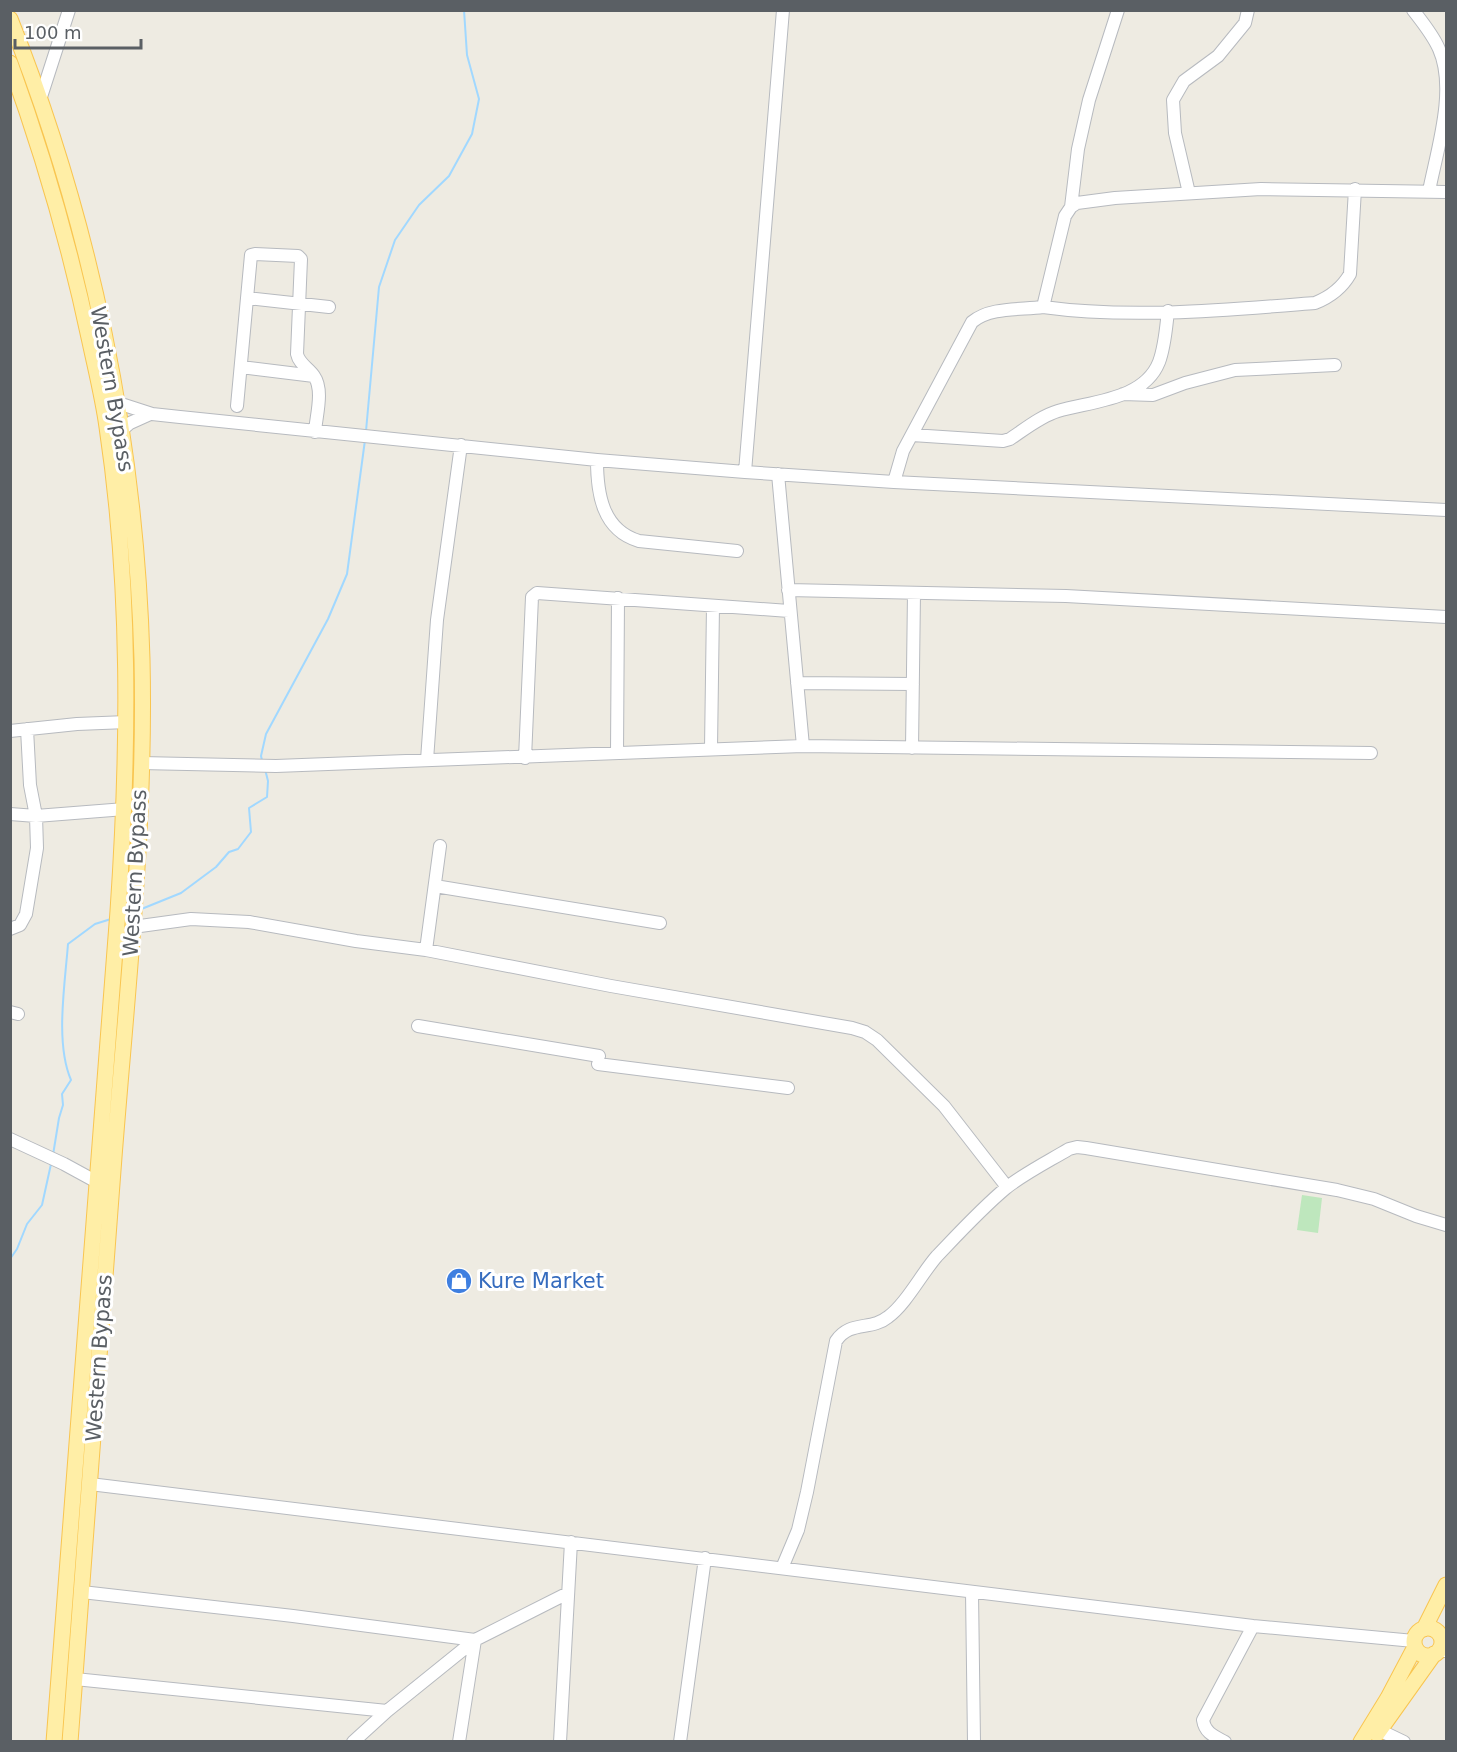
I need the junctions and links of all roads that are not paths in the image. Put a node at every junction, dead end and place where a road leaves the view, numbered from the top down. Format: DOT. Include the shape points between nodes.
graph roads {
  1 [pos="69,10"];
  2 [pos="783,10"];
  3 [pos="1119,10"];
  4 [pos="1248,10"];
  5 [pos="1413,10"];
  6 [pos="10,19"];
  7 [pos="10,63"];
  8 [pos="40,100"];
  9 [pos="1355,189"];
  10 [pos="1429,191"];
  11 [pos="1446,192"];
  12 [pos="1189,193"];
  13 [pos="1071,207"];
  14 [pos="248,298"];
  15 [pos="298,304"];
  16 [pos="329,307"];
  17 [pos="1043,307"];
  18 [pos="1168,311"];
  19 [pos="1335,365"];
  20 [pos="241,368"];
  21 [pos="314,376"];
  22 [pos="1123,394"];
  23 [pos="118,403"];
  24 [pos="237,406"];
  25 [pos="152,414"];
  26 [pos="123,429"];
  27 [pos="315,432"];
  28 [pos="912,435"];
  29 [pos="461,445"];
  30 [pos="597,460"];
  31 [pos="745,472"];
  32 [pos="778,474"];
  33 [pos="894,482"];
  34 [pos="1446,510"];
  35 [pos="737,551"];
  36 [pos="788,590"];
  37 [pos="914,593"];
  38 [pos="618,598"];
  39 [pos="713,606"];
  40 [pos="789,611"];
  41 [pos="1446,617"];
  42 [pos="797,683"];
  43 [pos="913,684"];
  44 [pos="127,722"];
  45 [pos="27,729"];
  46 [pos="10,731"];
  47 [pos="802,746"];
  48 [pos="711,748"];
  49 [pos="912,748"];
  50 [pos="617,753"];
  51 [pos="1371,753"];
  52 [pos="525,758"];
  53 [pos="427,760"];
  54 [pos="141,763"];
  55 [pos="125,809"];
  56 [pos="10,814"];
  57 [pos="36,816"];
  58 [pos="440,846"];
  59 [pos="435,886"];
  60 [pos="127,918"];
  61 [pos="660,923"];
  62 [pos="10,929"];
  63 [pos="426,950"];
  64 [pos="418,1026"];
  65 [pos="788,1089"];
  66 [pos="10,1139"];
  67 [pos="97,1182"];
  68 [pos="1007,1187"];
  69 [pos="1446,1225"];
  70 [pos="90,1484"];
  71 [pos="571,1542"];
  72 [pos="705,1558"];
  73 [pos="782,1568"];
  74 [pos="1446,1585"];
  75 [pos="82,1592"];
  76 [pos="972,1592"];
  77 [pos="568,1593"];
  78 [pos="1446,1606"];
  79 [pos="1253,1626"];
  80 [pos="475,1640"];
  81 [pos="1438,1641"];
  82 [pos="1414,1644"];
  83 [pos="75,1679"];
  84 [pos="387,1711"];
  85 [pos="1376,1736"];
  86 [pos="54,1742"];
  87 [pos="70,1742"];
  88 [pos="353,1742"];
  89 [pos="459,1742"];
  90 [pos="560,1742"];
  91 [pos="680,1742"];
  92 [pos="974,1742"];
  93 [pos="1225,1742"];
  94 [pos="1361,1742"];
  95 [pos="1404,1742"];
  1 -- 8 [label="street"];
  2 -- 31 [label="street"];
  3 -- 13 [label="street" via="1089,99"];
  4 -- 12 [label="street" via="1245,23 1218,56 1186,79 1173,100 1175,134"];
  5 -- 10 [label="street" via="1439,50 1446,84"];
  6 -- 8 [label="main road, Western Bypass"];
  7 -- 44 [label="main road, Western Bypass" via="46,166 76,279 106,421 124,607"];
  8 -- 23 [label="main road, Western Bypass" via="91,275"];
  9 -- 10 [label="street"];
  9 -- 12 [label="street"];
  9 -- 18 [label="street" via="1350,274 1345,284 1326,299 1238,309"];
  10 -- 11 [label="street"];
  12 -- 13 [label="street" via="1084,201"];
  13 -- 17 [label="street" via="1062,224"];
  14 -- 15 [label="street"];
  14 -- 15 [label="street" via="251,255 296,255 301,260"];
  14 -- 20 [label="street"];
  15 -- 16 [label="street"];
  15 -- 21 [label="street" via="298,359"];
  17 -- 18 [label="street" via="1080,312"];
  17 -- 28 [label="street" via="989,313 972,322"];
  18 -- 22 [label="street" via="1158,364 1143,383"];
  19 -- 22 [label="street" via="1235,370 1153,395"];
  20 -- 21 [label="street"];
  20 -- 24 [label="street"];
  21 -- 27 [label="street" via="319,387"];
  22 -- 28 [label="street" via="1056,411 1002,441"];
  23 -- 25 [label="street"];
  23 -- 26 [label="main road, Western Bypass"];
  25 -- 26 [label="street" via="137,418"];
  25 -- 27 [label="street"];
  26 -- 54 [label="main road, Western Bypass" via="142,659"];
  27 -- 29 [label="street"];
  28 -- 33 [label="street" via="899,460"];
  29 -- 30 [label="street"];
  29 -- 53 [label="street" via="436,630"];
  30 -- 31 [label="street"];
  30 -- 35 [label="street" via="599,495 612,523 628,537"];
  31 -- 32 [label="street"];
  32 -- 33 [label="street"];
  32 -- 36 [label="street"];
  33 -- 34 [label="street"];
  36 -- 37 [label="street"];
  36 -- 40 [label="street"];
  37 -- 41 [label="street" via="1066,596"];
  37 -- 43 [label="street"];
  38 -- 39 [label="street"];
  38 -- 50 [label="street"];
  38 -- 52 [label="street" via="540,592 532,597"];
  39 -- 40 [label="street"];
  39 -- 48 [label="street"];
  40 -- 42 [label="street"];
  42 -- 43 [label="street"];
  42 -- 47 [label="street"];
  43 -- 49 [label="street"];
  44 -- 45 [label="street"];
  44 -- 55 [label="main road, Western Bypass"];
  45 -- 46 [label="street"];
  45 -- 57 [label="street"];
  47 -- 48 [label="street"];
  47 -- 49 [label="street"];
  48 -- 50 [label="street"];
  49 -- 51 [label="street"];
  50 -- 52 [label="street"];
  52 -- 53 [label="street"];
  53 -- 54 [label="street" via="273,765"];
  54 -- 60 [label="main road, Western Bypass"];
  55 -- 57 [label="street"];
  55 -- 60 [label="main road, Western Bypass"];
  56 -- 57 [label="street"];
  57 -- 62 [label="street" via="37,848 26,914 20,925"];
  58 -- 59 [label="street"];
  59 -- 61 [label="street"];
  59 -- 63 [label="street"];
  60 -- 63 [label="street" via="224,920"];
  60 -- 67 [label="main road, Western Bypass"];
  60 -- 70 [label="main road, Western Bypass"];
  63 -- 68 [label="street" via="865,1032 944,1107"];
  64 -- 65 [label="street" via="598,1060"];
  66 -- 67 [label="street"];
  67 -- 86 [label="main road, Western Bypass"];
  68 -- 69 [label="street" via="1077,1147 1337,1190"];
  68 -- 73 [label="street" via="936,1257 890,1316 873,1325 851,1327 836,1341 803,1511"];
  70 -- 71 [label="street"];
  70 -- 75 [label="main road, Western Bypass"];
  71 -- 72 [label="street"];
  71 -- 77 [label="street"];
  72 -- 73 [label="street"];
  72 -- 91 [label="street"];
  73 -- 76 [label="street"];
  74 -- 81 [label="main road"];
  75 -- 80 [label="street"];
  75 -- 83 [label="main road, Western Bypass"];
  76 -- 79 [label="street"];
  76 -- 92 [label="street"];
  77 -- 80 [label="street"];
  77 -- 90 [label="street"];
  78 -- 81 [label="main road"];
  79 -- 82 [label="street"];
  79 -- 93 [label="street" via="1203,1720 1208,1732"];
  80 -- 84 [label="street"];
  80 -- 89 [label="street"];
  81 -- 82 [label="main road" via="1416,1635"];
  81 -- 82 [label="main road" via="1430,1656 1421,1654"];
  81 -- 85 [label="main road"];
  82 -- 94 [label="main road"];
  83 -- 84 [label="street"];
  83 -- 87 [label="main road, Western Bypass"];
  84 -- 88 [label="street"];
  85 -- 95 [label="street"];
}
